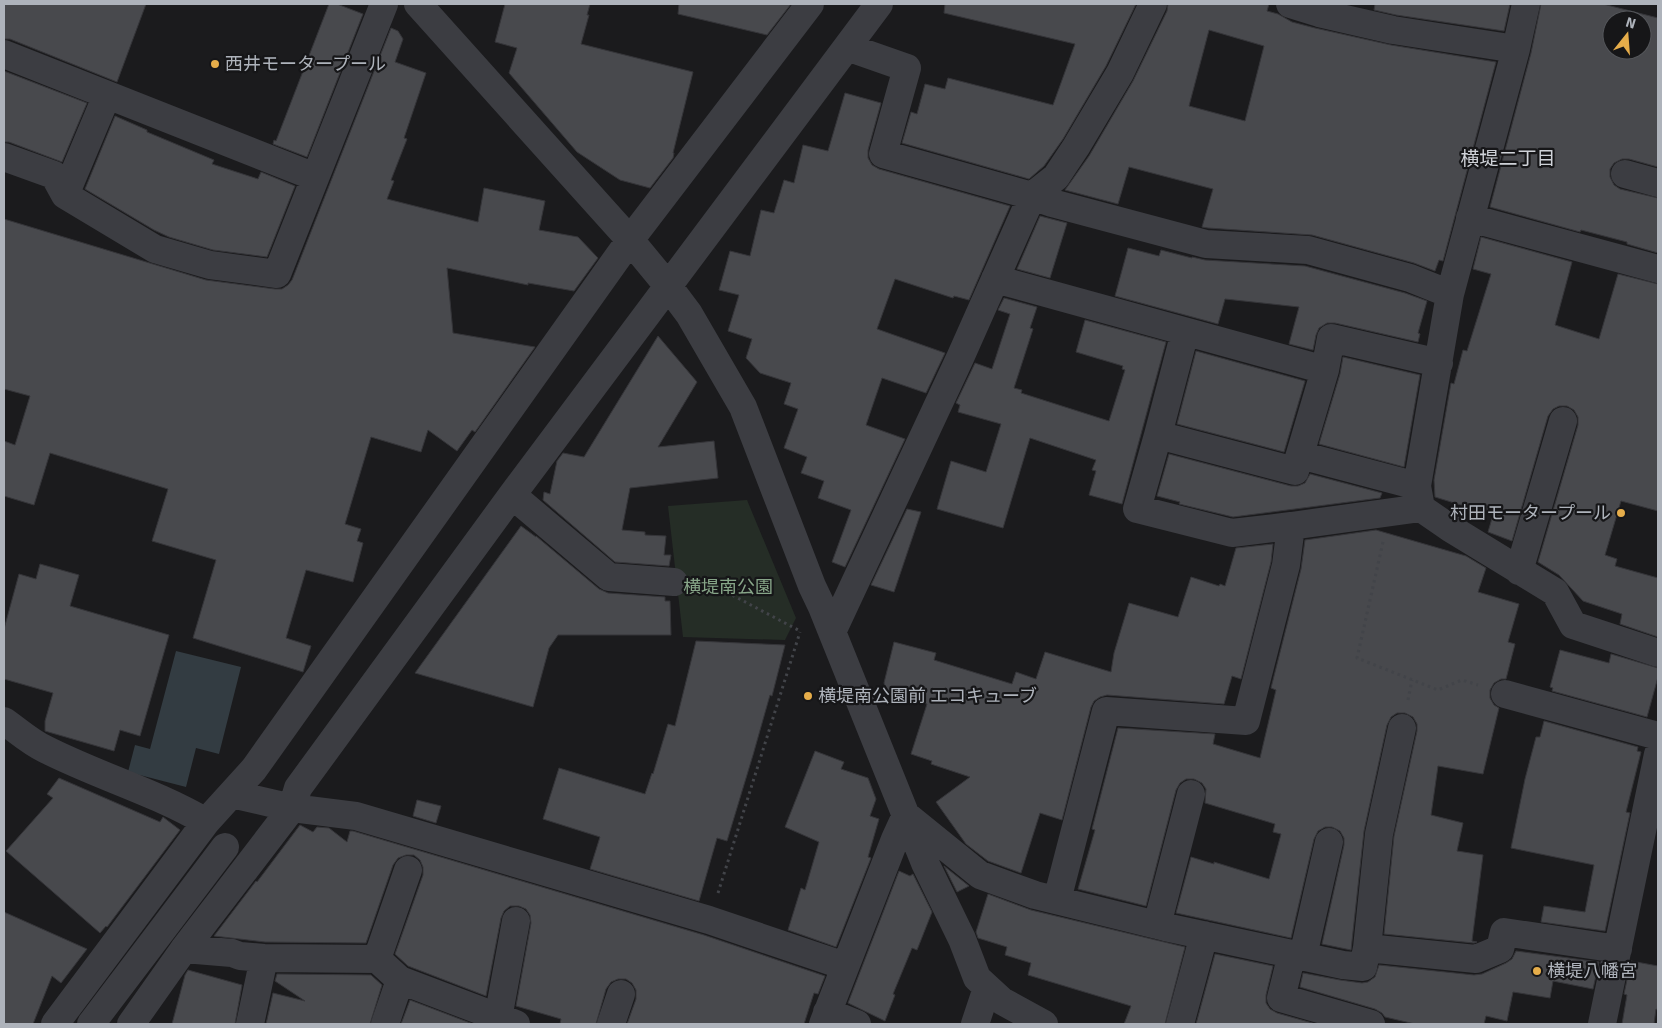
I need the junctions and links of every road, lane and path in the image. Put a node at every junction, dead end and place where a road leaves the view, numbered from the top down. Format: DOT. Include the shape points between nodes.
graph roads {
  1 [pos="384,4"];
  2 [pos="418,4"];
  3 [pos="810,4"];
  4 [pos="879,4"];
  5 [pos="1153,4"];
  6 [pos="1290,4"];
  7 [pos="1526,4"];
  8 [pos="847,47"];
  9 [pos="1516,49"];
  10 [pos="4,54"];
  11 [pos="107,94"];
  12 [pos="4,157"];
  13 [pos="1625,174"];
  14 [pos="315,177"];
  15 [pos="1658,183"];
  16 [pos="65,196"];
  17 [pos="1032,196"];
  18 [pos="1470,218"];
  19 [pos="630,240"];
  20 [pos="1658,269"];
  21 [pos="995,279"];
  22 [pos="668,286"];
  23 [pos="1450,294"];
  24 [pos="1185,332"];
  25 [pos="1439,363"];
  26 [pos="1325,370"];
  27 [pos="1563,421"];
  28 [pos="1158,435"];
  29 [pos="1300,454"];
  30 [pos="512,495"];
  31 [pos="1419,497"];
  32 [pos="1390,512"];
  33 [pos="1291,526"];
  34 [pos="1519,571"];
  35 [pos="674,582"];
  36 [pos="822,607"];
  37 [pos="801,631"];
  38 [pos="832,632"];
  39 [pos="1658,653"];
  40 [pos="1506,694"];
  41 [pos="4,721"];
  42 [pos="1402,728"];
  43 [pos="1658,736"];
  44 [pos="1658,754"];
  45 [pos="232,794"];
  46 [pos="1191,794"];
  47 [pos="292,808"];
  48 [pos="906,815"];
  49 [pos="206,822"];
  50 [pos="1329,842"];
  51 [pos="225,847"];
  52 [pos="408,870"];
  53 [pos="1057,900"];
  54 [pos="709,920"];
  55 [pos="516,921"];
  56 [pos="1157,925"];
  57 [pos="1204,935"];
  58 [pos="1367,948"];
  59 [pos="184,949"];
  60 [pos="1618,949"];
  61 [pos="1298,955"];
  62 [pos="264,958"];
  63 [pos="377,959"];
  64 [pos="845,966"];
  65 [pos="400,980"];
  66 [pos="987,988"];
  67 [pos="621,994"];
  68 [pos="825,1018"];
  69 [pos="504,1022"];
  70 [pos="55,1024"];
  71 [pos="91,1024"];
  72 [pos="130,1024"];
  73 [pos="250,1024"];
  74 [pos="385,1024"];
  75 [pos="611,1024"];
  76 [pos="856,1024"];
  77 [pos="975,1024"];
  78 [pos="1044,1024"];
  79 [pos="1180,1024"];
  80 [pos="1371,1024"];
  81 [pos="1602,1024"];
  1 -- 14 [label="street"];
  2 -- 19 [label="street"];
  3 -- 19 [label="street"];
  4 -- 8 [label="street"];
  5 -- 17 [label="street" via="1120,73 1076,147 1056,177"];
  6 -- 9 [label="street" via="1393,30"];
  7 -- 9 [label="street"];
  8 -- 17 [label="street" via="907,68 883,154"];
  8 -- 22 [label="street"];
  9 -- 18 [label="street"];
  10 -- 11 [label="street"];
  11 -- 14 [label="street"];
  11 -- 16 [label="street"];
  12 -- 16 [label="street" via="54,175"];
  13 -- 15 [label="street"];
  14 -- 16 [label="street" via="276,274 210,265 155,249"];
  17 -- 21 [label="street"];
  17 -- 23 [label="street" via="1206,244 1308,250 1410,278"];
  18 -- 20 [label="street"];
  18 -- 23 [label="street"];
  19 -- 22 [label="street"];
  19 -- 45 [label="street" via="254,769"];
  21 -- 24 [label="street"];
  21 -- 38 [label="street"];
  22 -- 30 [label="street"];
  22 -- 36 [label="street" via="689,314 743,407"];
  23 -- 25 [label="street"];
  24 -- 26 [label="street"];
  24 -- 28 [label="street"];
  25 -- 26 [label="street" via="1331,338"];
  25 -- 31 [label="street"];
  26 -- 29 [label="street"];
  27 -- 34 [label="street"];
  28 -- 29 [label="street" via="1295,471"];
  28 -- 33 [label="street" via="1137,509 1232,533"];
  29 -- 31 [label="street"];
  30 -- 35 [label="street" via="609,577"];
  30 -- 47 [label="street" via="298,788"];
  31 -- 32 [label="street"];
  31 -- 34 [label="street" via="1450,528"];
  32 -- 33 [label="street"];
  32 -- 40 [label="path" via="1357,658 1438,690 1462,680"];
  33 -- 53 [label="street" via="1286,565 1246,721 1106,712"];
  34 -- 39 [label="street" via="1555,592 1573,625"];
  35 -- 37 [label="path" via="717,587"];
  36 -- 37 [label="path"];
  36 -- 38 [label="street"];
  37 -- 54 [label="path"];
  38 -- 48 [label="street"];
  40 -- 43 [label="street"];
  41 -- 49 [label="street" via="43,748"];
  42 -- 58 [label="street" via="1379,834"];
  44 -- 60 [label="street"];
  45 -- 47 [label="street"];
  45 -- 49 [label="street"];
  46 -- 56 [label="street"];
  47 -- 54 [label="street" via="356,816"];
  47 -- 59 [label="street"];
  48 -- 53 [label="street" via="980,875"];
  48 -- 64 [label="street"];
  48 -- 66 [label="street" via="977,978"];
  49 -- 70 [label="street"];
  50 -- 61 [label="street"];
  51 -- 71 [label="street"];
  52 -- 63 [label="street"];
  53 -- 56 [label="street"];
  54 -- 64 [label="street"];
  55 -- 69 [label="street"];
  56 -- 57 [label="street"];
  57 -- 61 [label="street"];
  57 -- 79 [label="street"];
  58 -- 60 [label="street" via="1476,959 1500,949 1504,932"];
  58 -- 61 [label="street" via="1363,967"];
  59 -- 62 [label="street"];
  59 -- 72 [label="street"];
  60 -- 81 [label="street"];
  61 -- 80 [label="street" via="1281,998"];
  62 -- 63 [label="street"];
  62 -- 73 [label="street"];
  63 -- 65 [label="street"];
  64 -- 68 [label="street"];
  65 -- 69 [label="street"];
  65 -- 74 [label="street"];
  66 -- 77 [label="street"];
  66 -- 78 [label="street" via="1002,1001"];
  67 -- 75 [label="street"];
  68 -- 76 [label="street"];
}
